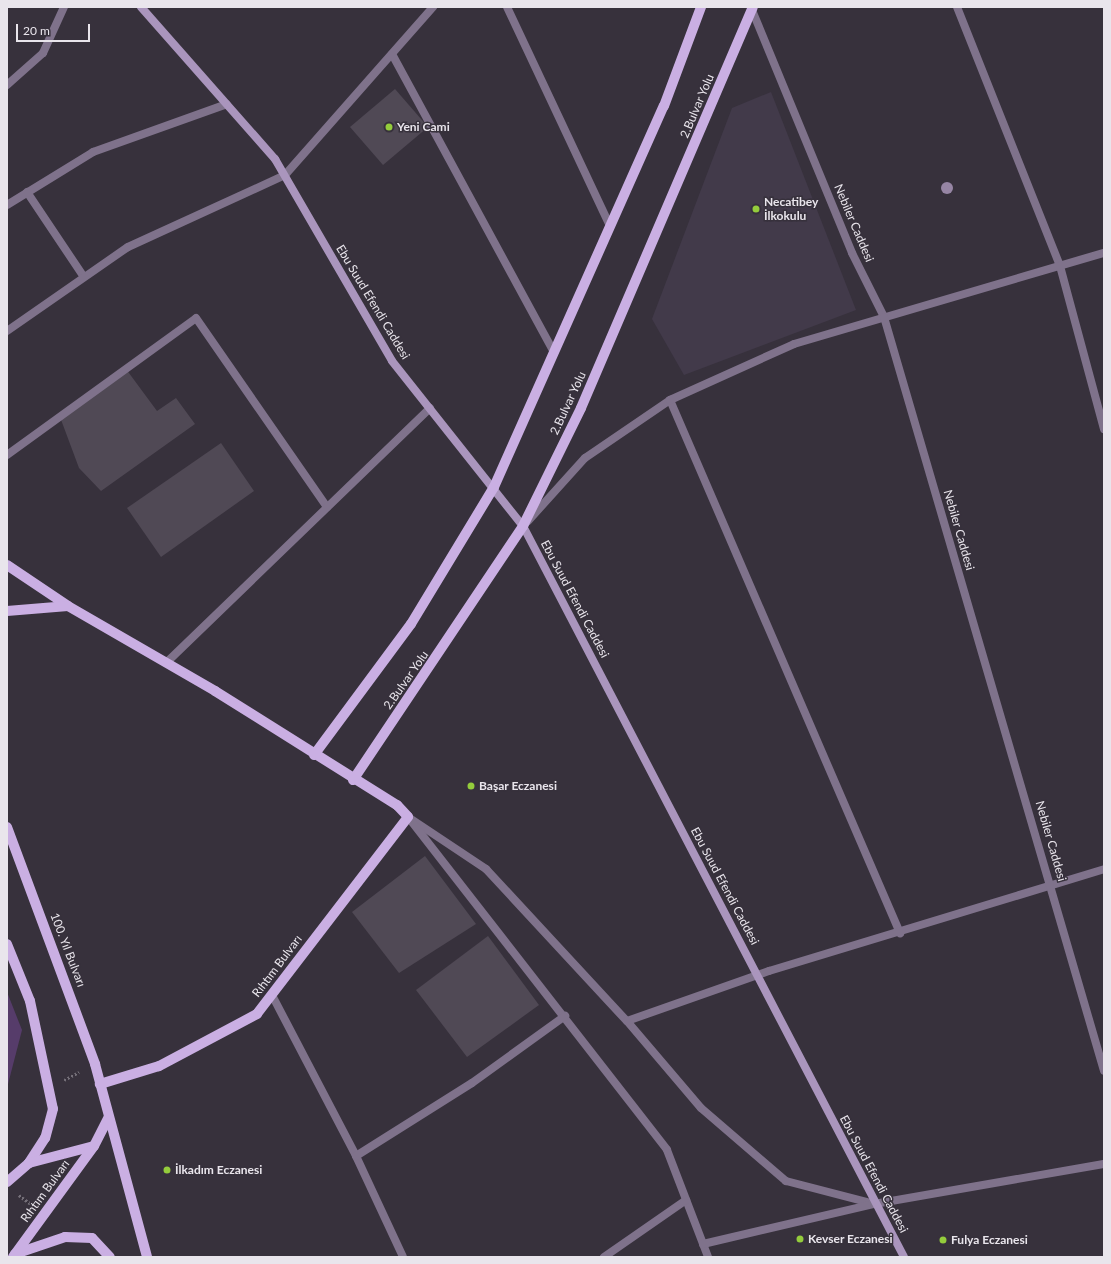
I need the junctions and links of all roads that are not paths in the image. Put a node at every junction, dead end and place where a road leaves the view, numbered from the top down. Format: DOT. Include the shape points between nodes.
graph roads {
  1 [pos="64,7"];
  2 [pos="141,7"];
  3 [pos="434,7"];
  4 [pos="507,7"];
  5 [pos="701,7"];
  6 [pos="957,7"];
  7 [pos="752,9"];
  8 [pos="392,54"];
  9 [pos="7,85"];
  10 [pos="227,104"];
  11 [pos="285,175"];
  12 [pos="27,192"];
  13 [pos="7,205"];
  14 [pos="610,226"];
  15 [pos="1104,253"];
  16 [pos="1060,266"];
  17 [pos="84,277"];
  18 [pos="884,317"];
  19 [pos="7,331"];
  20 [pos="554,352"];
  21 [pos="670,400"];
  22 [pos="430,408"];
  23 [pos="1104,429"];
  24 [pos="7,455"];
  25 [pos="494,487"];
  26 [pos="328,507"];
  27 [pos="523,526"];
  28 [pos="7,565"];
  29 [pos="68,606"];
  30 [pos="7,611"];
  31 [pos="166,663"];
  32 [pos="314,755"];
  33 [pos="353,780"];
  34 [pos="408,816"];
  35 [pos="7,827"];
  36 [pos="1104,870"];
  37 [pos="1052,885"];
  38 [pos="900,934"];
  39 [pos="7,944"];
  40 [pos="758,974"];
  41 [pos="273,997"];
  42 [pos="565,1016"];
  43 [pos="627,1021"];
  44 [pos="1104,1071"];
  45 [pos="100,1084"];
  46 [pos="108,1118"];
  47 [pos="94,1146"];
  48 [pos="356,1156"];
  49 [pos="29,1163"];
  50 [pos="1104,1164"];
  51 [pos="7,1182"];
  52 [pos="686,1200"];
  53 [pos="874,1204"];
  54 [pos="703,1244"];
  55 [pos="14,1255"];
  56 [pos="400,1256"];
  57 [pos="110,1257"];
  58 [pos="148,1257"];
  59 [pos="604,1257"];
  60 [pos="708,1257"];
  61 [pos="904,1257"];
  1 -- 9 [label="street" via="43,53"];
  2 -- 10 [label="main road, Ebu Suud Efendi Caddesi"];
  3 -- 8 [label="street"];
  4 -- 14 [label="street"];
  5 -- 14 [label="main road" via="664,106"];
  6 -- 16 [label="street"];
  7 -- 18 [label="street, Nebiler Caddesi" via="852,253"];
  7 -- 27 [label="main road, 2.Bulvar Yolu" via="581,408"];
  8 -- 11 [label="street"];
  8 -- 20 [label="street"];
  10 -- 11 [label="main road, Ebu Suud Efendi Caddesi" via="275,159"];
  10 -- 12 [label="street" via="93,152"];
  11 -- 17 [label="street" via="128,247"];
  11 -- 22 [label="main road, Ebu Suud Efendi Caddesi" via="392,362"];
  12 -- 13 [label="street"];
  12 -- 17 [label="street"];
  14 -- 20 [label="main road"];
  15 -- 16 [label="street"];
  16 -- 18 [label="street"];
  16 -- 23 [label="street"];
  17 -- 19 [label="street"];
  18 -- 21 [label="street" via="794,344"];
  18 -- 37 [label="street, Nebiler Caddesi"];
  20 -- 25 [label="main road"];
  21 -- 27 [label="street" via="585,458"];
  21 -- 38 [label="street"];
  22 -- 25 [label="main road, Ebu Suud Efendi Caddesi"];
  22 -- 26 [label="street"];
  24 -- 26 [label="street" via="196,318"];
  25 -- 27 [label="main road, Ebu Suud Efendi Caddesi"];
  25 -- 32 [label="main road" via="411,624"];
  26 -- 31 [label="street"];
  27 -- 33 [label="main road, 2.Bulvar Yolu"];
  27 -- 40 [label="main road, Ebu Suud Efendi Caddesi"];
  28 -- 29 [label="main road"];
  29 -- 30 [label="main road"];
  29 -- 31 [label="main road"];
  31 -- 32 [label="main road"];
  32 -- 33 [label="main road"];
  33 -- 34 [label="main road" via="397,805"];
  34 -- 41 [label="main road, Rıhtım Bulvarı"];
  34 -- 42 [label="street"];
  34 -- 43 [label="street" via="486,869"];
  35 -- 45 [label="main road, 100. Yıl Bulvarı" via="95,1064"];
  36 -- 37 [label="street"];
  37 -- 38 [label="street"];
  37 -- 44 [label="street, Nebiler Caddesi"];
  38 -- 40 [label="street"];
  39 -- 49 [label="main road" via="30,1001 53,1109 45,1138"];
  40 -- 43 [label="street"];
  40 -- 53 [label="main road, Ebu Suud Efendi Caddesi"];
  41 -- 45 [label="main road, Rıhtım Bulvarı" via="257,1014 158,1066"];
  41 -- 48 [label="street"];
  42 -- 48 [label="street" via="472,1083"];
  42 -- 52 [label="street" via="667,1150"];
  43 -- 53 [label="street" via="700,1108 786,1181"];
  45 -- 46 [label="main road, 100. Yıl Bulvarı"];
  46 -- 47 [label="main road, Rıhtım Bulvarı"];
  46 -- 58 [label="main road, 100. Yıl Bulvarı"];
  47 -- 49 [label="main road"];
  47 -- 55 [label="main road, Rıhtım Bulvarı"];
  48 -- 56 [label="street"];
  49 -- 51 [label="main road"];
  50 -- 53 [label="street"];
  52 -- 54 [label="street"];
  52 -- 59 [label="street"];
  53 -- 54 [label="street"];
  53 -- 61 [label="main road, Ebu Suud Efendi Caddesi"];
  54 -- 60 [label="street"];
  55 -- 57 [label="main road" via="65,1237 92,1238"];
}
